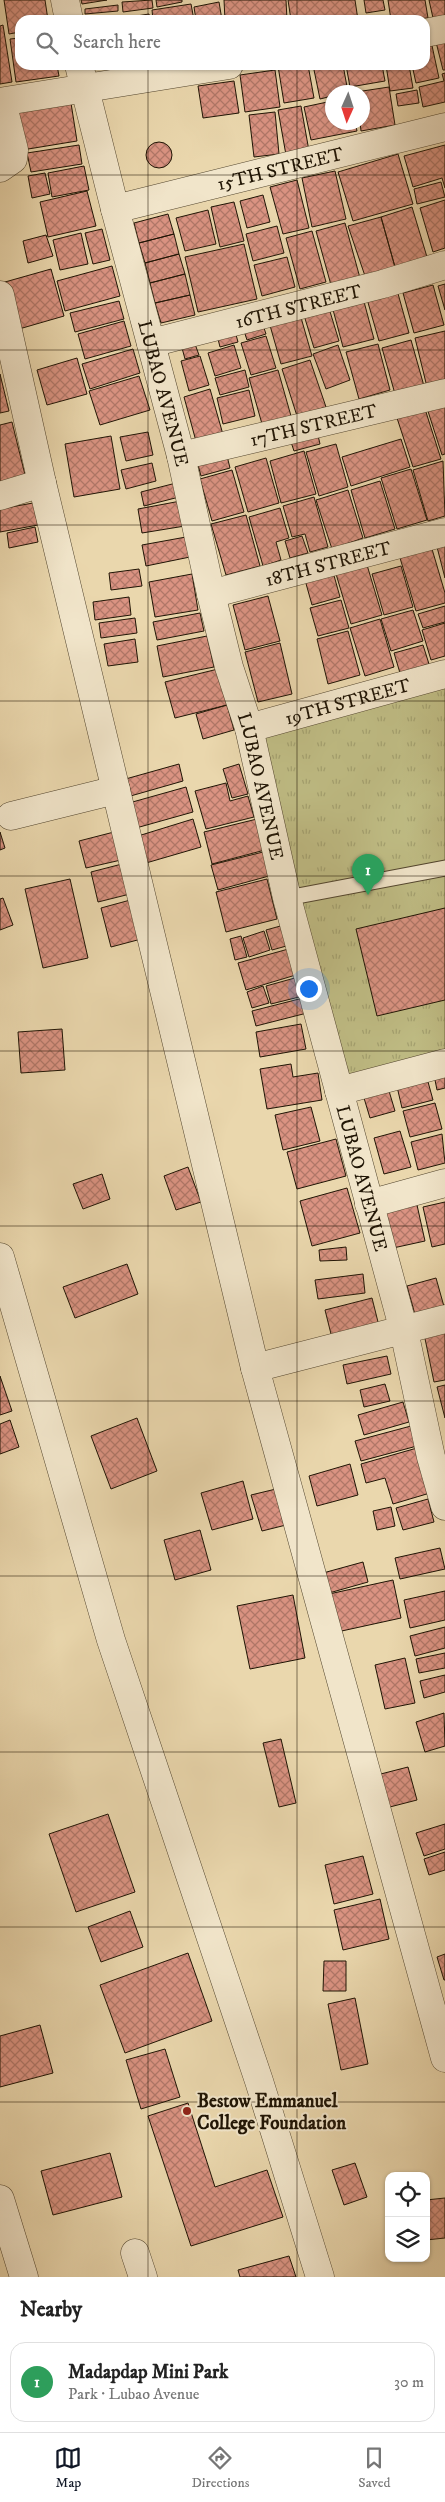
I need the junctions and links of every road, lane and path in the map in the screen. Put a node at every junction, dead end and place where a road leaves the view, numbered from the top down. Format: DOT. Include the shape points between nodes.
graph roads {
  1 [pos="65,0"];
  2 [pos="68,15"];
  3 [pos="445,29"];
  4 [pos="430,32"];
  5 [pos="167,70"];
  6 [pos="81,77"];
  7 [pos="1,102"];
  8 [pos="445,127"];
  9 [pos="0,168"];
  10 [pos="115,209"];
  11 [pos="445,265"];
  12 [pos="0,296"];
  13 [pos="151,343"];
  14 [pos="6,361"];
  15 [pos="445,393"];
  16 [pos="182,456"];
  17 [pos="42,483"];
  18 [pos="0,496"];
  19 [pos="445,532"];
  20 [pos="211,594"];
  21 [pos="445,674"];
  22 [pos="249,728"];
  23 [pos="116,790"];
  24 [pos="12,816"];
  25 [pos="445,868"];
  26 [pos="287,898"];
  27 [pos="445,1063"];
  28 [pos="339,1091"];
  29 [pos="445,1183"];
  30 [pos="369,1204"];
  31 [pos="0,1257"];
  32 [pos="445,1320"];
  33 [pos="404,1331"];
  34 [pos="255,1368"];
  35 [pos="438,1455"];
  36 [pos="445,1506"];
  37 [pos="445,2058"];
  38 [pos="0,2199"];
  39 [pos="24,2277"];
  40 [pos="320,2277"];
  1 -- 2 [label="street"];
  3 -- 4 [label="street"];
  5 -- 6 [label="street"];
  6 -- 7 [label="street"];
  6 -- 10 [label="street, LUBAO AVENUE"];
  7 -- 9 [label="street" via="14,150 13,159"];
  8 -- 10 [label="street, 15TH STREET"];
  10 -- 13 [label="street, LUBAO AVENUE"];
  11 -- 13 [label="street, 16TH STREET"];
  12 -- 14 [label="street"];
  13 -- 16 [label="street, LUBAO AVENUE"];
  14 -- 17 [label="street"];
  15 -- 16 [label="street, 17TH STREET"];
  16 -- 20 [label="street, LUBAO AVENUE"];
  17 -- 18 [label="street"];
  17 -- 23 [label="street"];
  19 -- 20 [label="street, 18TH STREET"];
  20 -- 22 [label="street, LUBAO AVENUE" via="229,667"];
  21 -- 22 [label="street, 19TH STREET"];
  22 -- 26 [label="street, LUBAO AVENUE"];
  23 -- 24 [label="street"];
  23 -- 34 [label="street"];
  25 -- 26 [label="lane"];
  26 -- 28 [label="street, LUBAO AVENUE"];
  27 -- 28 [label="street"];
  28 -- 30 [label="street, LUBAO AVENUE"];
  29 -- 30 [label="street"];
  30 -- 33 [label="street, LUBAO AVENUE"];
  31 -- 40 [label="street" via="111,1640 259,2081"];
  32 -- 33 [label="street"];
  33 -- 34 [label="street"];
  33 -- 35 [label="street, LUBAO AVENUE"];
  34 -- 37 [label="street"];
  35 -- 36 [label="street, LUBAO AVENUE"];
  38 -- 39 [label="street"];
}
